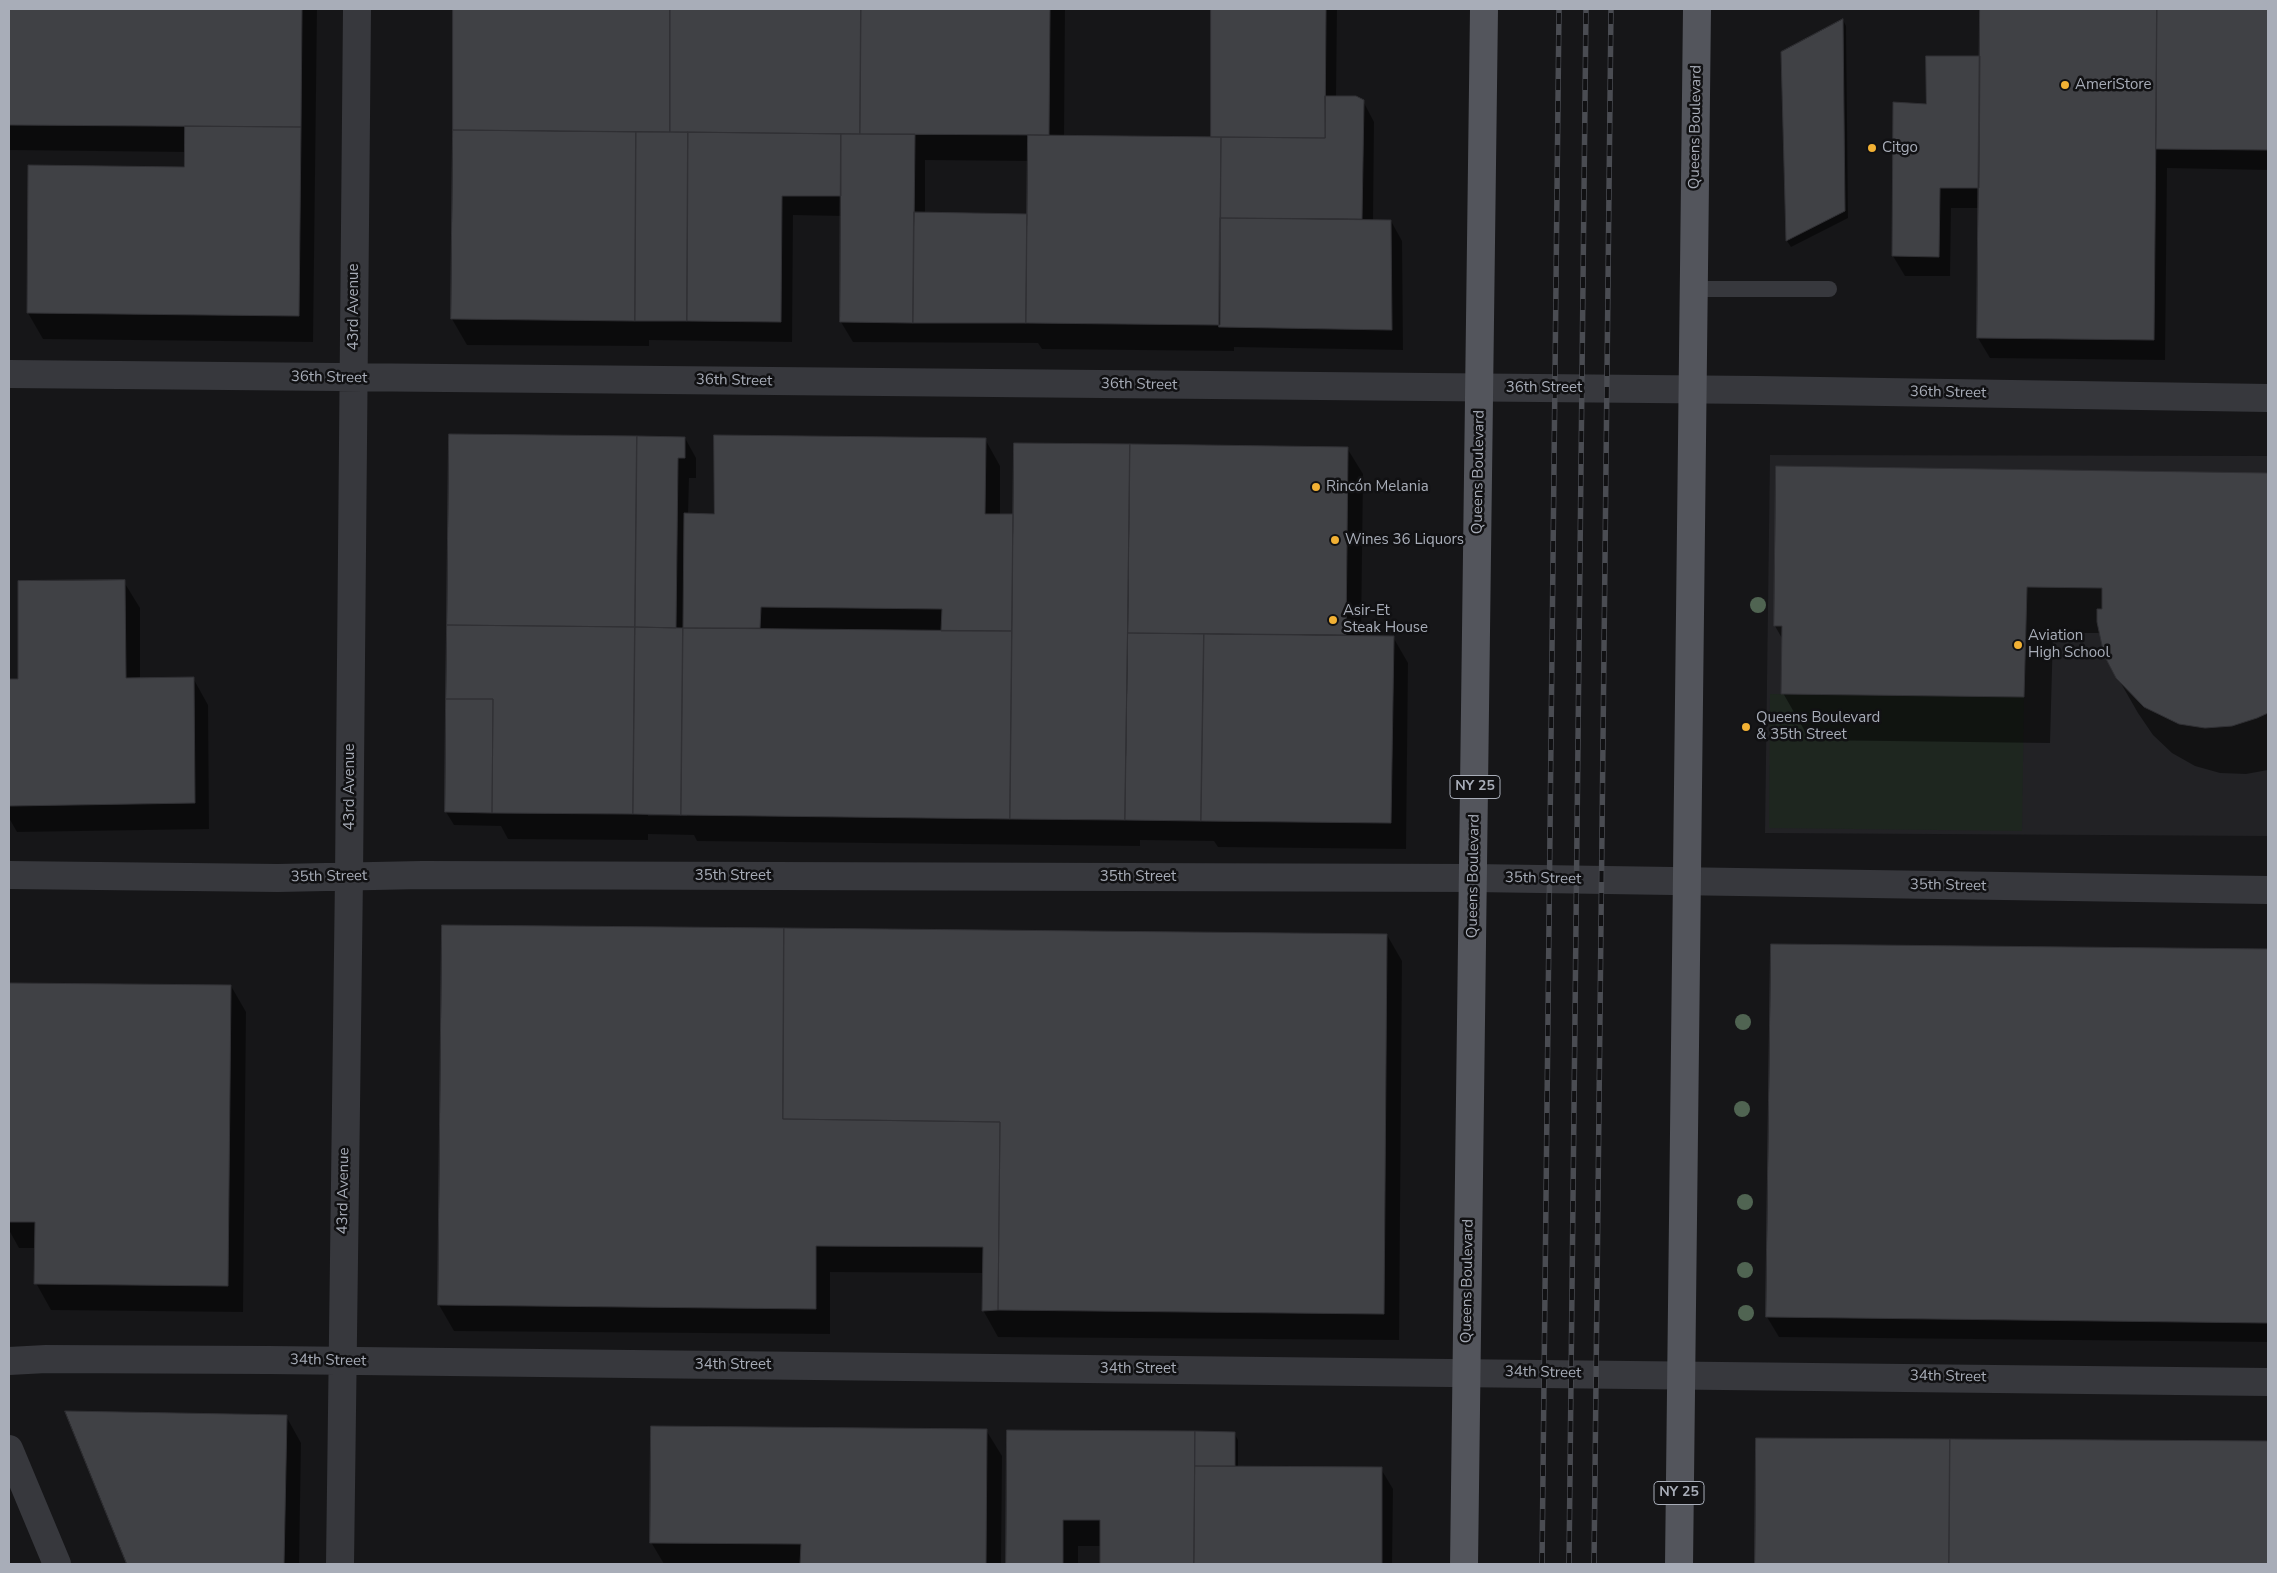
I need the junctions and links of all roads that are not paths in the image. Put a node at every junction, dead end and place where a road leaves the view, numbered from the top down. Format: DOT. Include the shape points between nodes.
graph roads {
  1 [pos="357,9"];
  2 [pos="1484,9"];
  3 [pos="1697,9"];
  4 [pos="1694,289"];
  5 [pos="1829,290"];
  6 [pos="9,374"];
  7 [pos="354,378"];
  8 [pos="1480,388"];
  9 [pos="1692,389"];
  10 [pos="2268,398"];
  11 [pos="9,875"];
  12 [pos="349,877"];
  13 [pos="1474,878"];
  14 [pos="1687,882"];
  15 [pos="2268,890"];
  16 [pos="9,1361"];
  17 [pos="342,1362"];
  18 [pos="1466,1372"];
  19 [pos="1681,1374"];
  20 [pos="2268,1382"];
  21 [pos="9,1449"];
  22 [pos="57,1564"];
  23 [pos="340,1564"];
  24 [pos="1464,1564"];
  25 [pos="1678,1564"];
  1 -- 7 [label="street, 43rd Avenue"];
  2 -- 8 [label="main road, Queens Boulevard / NY 25"];
  3 -- 4 [label="main road, Queens Boulevard / NY 25"];
  4 -- 5 [label="lane"];
  4 -- 9 [label="main road, Queens Boulevard / NY 25"];
  6 -- 7 [label="street, 36th Street"];
  7 -- 8 [label="street, 36th Street"];
  7 -- 12 [label="street, 43rd Avenue"];
  8 -- 9 [label="street, 36th Street"];
  8 -- 13 [label="main road, Queens Boulevard / NY 25"];
  9 -- 10 [label="street, 36th Street"];
  9 -- 14 [label="main road, Queens Boulevard / NY 25"];
  11 -- 12 [label="street, 35th Street"];
  12 -- 13 [label="street, 35th Street"];
  12 -- 17 [label="street, 43rd Avenue"];
  13 -- 14 [label="street, 35th Street"];
  13 -- 18 [label="main road, Queens Boulevard / NY 25"];
  14 -- 15 [label="street, 35th Street"];
  14 -- 19 [label="main road, Queens Boulevard / NY 25"];
  16 -- 17 [label="street, 34th Street"];
  17 -- 18 [label="street, 34th Street"];
  17 -- 23 [label="street, 43rd Avenue"];
  18 -- 19 [label="street, 34th Street"];
  18 -- 24 [label="main road, Queens Boulevard / NY 25"];
  19 -- 20 [label="street, 34th Street"];
  19 -- 25 [label="main road, Queens Boulevard / NY 25"];
  21 -- 22 [label="street"];
}
